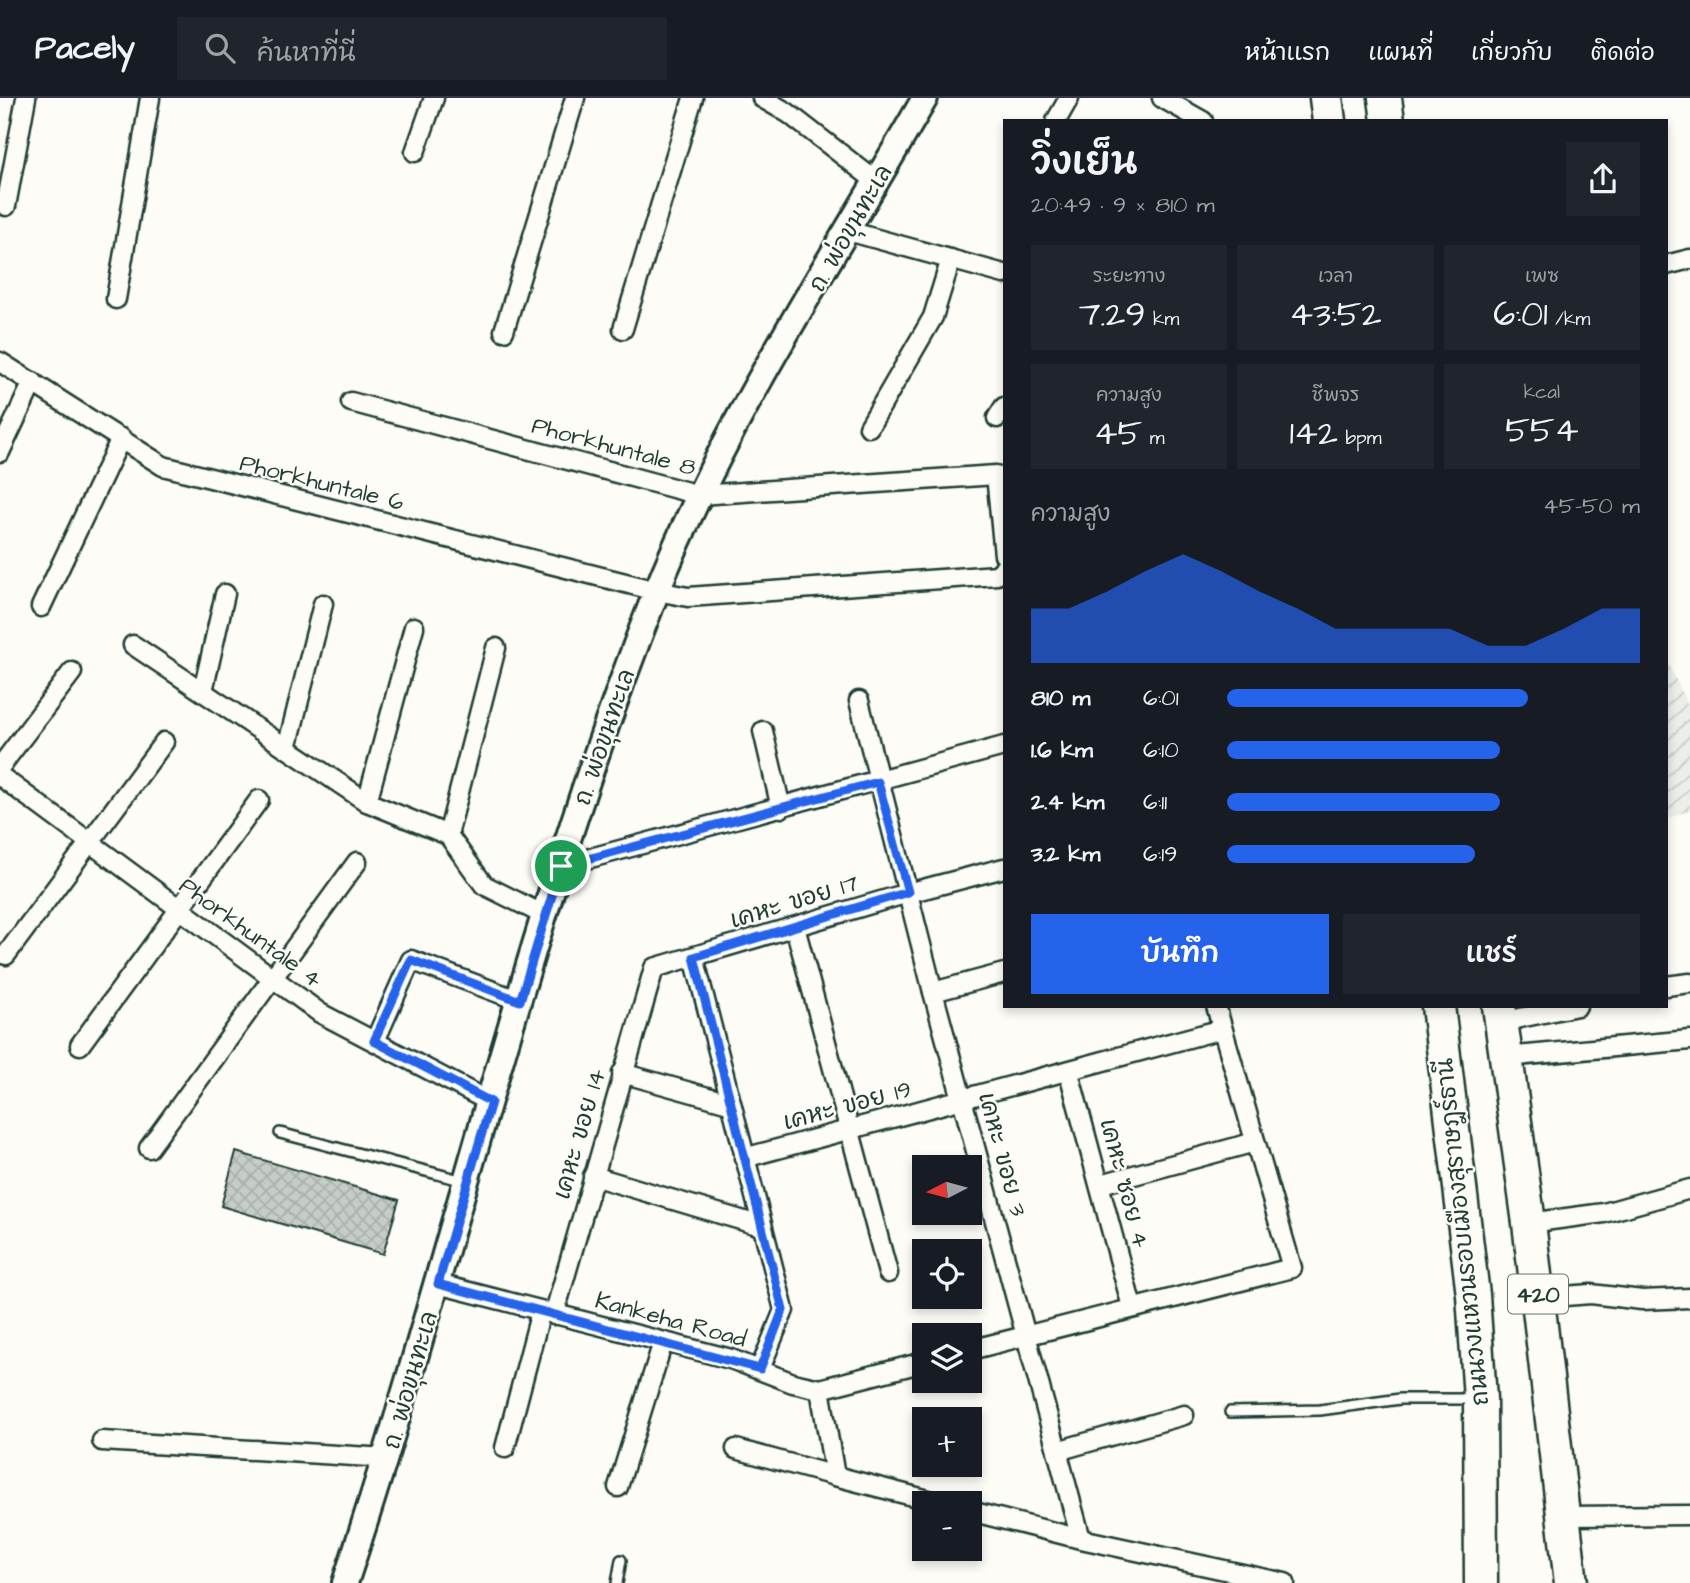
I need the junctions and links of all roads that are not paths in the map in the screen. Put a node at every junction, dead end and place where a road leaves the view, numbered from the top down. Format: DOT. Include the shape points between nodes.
graph roads {
  1 [pos="26,98"];
  2 [pos="150,98"];
  3 [pos="433,98"];
  4 [pos="575,98"];
  5 [pos="693,98"];
  6 [pos="762,98"];
  7 [pos="925,98"];
  8 [pos="1069,98"];
  9 [pos="1162,98"];
  10 [pos="1326,98"];
  11 [pos="1385,98"];
  12 [pos="1057,119"];
  13 [pos="1199,119"];
  14 [pos="1329,119"];
  15 [pos="1388,119"];
  16 [pos="415,152"];
  17 [pos="877,182"];
  18 [pos="6,206"];
  19 [pos="848,231"];
  20 [pos="951,259"];
  21 [pos="1690,259"];
  22 [pos="1668,264"];
  23 [pos="1003,274"];
  24 [pos="117,299"];
  25 [pos="623,329"];
  26 [pos="504,331"];
  27 [pos="0,362"];
  28 [pos="33,382"];
  29 [pos="351,402"];
  30 [pos="869,427"];
  31 [pos="121,438"];
  32 [pos="0,452"];
  33 [pos="699,495"];
  34 [pos="1003,545"];
  35 [pos="1003,569"];
  36 [pos="657,591"];
  37 [pos="225,594"];
  38 [pos="323,604"];
  39 [pos="41,607"];
  40 [pos="414,627"];
  41 [pos="133,645"];
  42 [pos="496,648"];
  43 [pos="72,672"];
  44 [pos="203,691"];
  45 [pos="859,701"];
  46 [pos="763,732"];
  47 [pos="164,742"];
  48 [pos="1003,746"];
  49 [pos="287,748"];
  50 [pos="0,768"];
  51 [pos="0,776"];
  52 [pos="878,782"];
  53 [pos="259,800"];
  54 [pos="368,802"];
  55 [pos="781,808"];
  56 [pos="448,835"];
  57 [pos="88,841"];
  58 [pos="357,862"];
  59 [pos="561,866"];
  60 [pos="1003,868"];
  61 [pos="908,892"];
  62 [pos="180,911"];
  63 [pos="546,916"];
  64 [pos="795,927"];
  65 [pos="6,955"];
  66 [pos="694,957"];
  67 [pos="654,968"];
  68 [pos="1003,973"];
  69 [pos="273,980"];
  70 [pos="1690,983"];
  71 [pos="1668,986"];
  72 [pos="933,992"];
  73 [pos="520,1001"];
  74 [pos="1217,1008"];
  75 [pos="1438,1008"];
  76 [pos="1558,1008"];
  77 [pos="1500,1014"];
  78 [pos="1222,1029"];
  79 [pos="1690,1040"];
  80 [pos="374,1041"];
  81 [pos="80,1045"];
  82 [pos="1506,1057"];
  83 [pos="622,1073"];
  84 [pos="1069,1073"];
  85 [pos="963,1100"];
  86 [pos="491,1102"];
  87 [pos="729,1103"];
  88 [pos="849,1130"];
  89 [pos="280,1133"];
  90 [pos="1255,1143"];
  91 [pos="149,1148"];
  92 [pos="744,1158"];
  93 [pos="593,1176"];
  94 [pos="467,1182"];
  95 [pos="1101,1184"];
  96 [pos="1690,1189"];
  97 [pos="1529,1223"];
  98 [pos="761,1226"];
  99 [pos="888,1273"];
  100 [pos="438,1284"];
  101 [pos="1538,1298"];
  102 [pos="1690,1298"];
  103 [pos="1132,1307"];
  104 [pos="548,1313"];
  105 [pos="1027,1336"];
  106 [pos="663,1342"];
  107 [pos="982,1347"];
  108 [pos="912,1365"];
  109 [pos="760,1369"];
  110 [pos="820,1389"];
  111 [pos="1480,1399"];
  112 [pos="1230,1412"];
  113 [pos="1184,1415"];
  114 [pos="102,1441"];
  115 [pos="505,1448"];
  116 [pos="736,1449"];
  117 [pos="1057,1451"];
  118 [pos="387,1458"];
  119 [pos="835,1476"];
  120 [pos="618,1487"];
  121 [pos="912,1496"];
  122 [pos="982,1514"];
  123 [pos="1690,1515"];
  124 [pos="1564,1516"];
  125 [pos="1081,1539"];
  126 [pos="621,1560"];
  127 [pos="345,1583"];
  128 [pos="617,1583"];
  129 [pos="1285,1583"];
  130 [pos="1481,1583"];
  131 [pos="1571,1583"];
  1 -- 18 [label="street"];
  2 -- 24 [label="street"];
  3 -- 16 [label="street"];
  4 -- 26 [label="street"];
  5 -- 25 [label="street"];
  6 -- 17 [label="street"];
  7 -- 17 [label="street, ถ. พ่อขุนทะเล"];
  8 -- 12 [label="street"];
  9 -- 13 [label="street"];
  10 -- 14 [label="highway"];
  11 -- 15 [label="highway"];
  17 -- 19 [label="street, ถ. พ่อขุนทะเล"];
  19 -- 20 [label="street"];
  19 -- 33 [label="street, ถ. พ่อขุนทะเล" via="727,438"];
  20 -- 23 [label="street"];
  20 -- 30 [label="street" via="933,317"];
  21 -- 22 [label="street"];
  27 -- 28 [label="street, Phorkhuntale 6"];
  28 -- 31 [label="street, Phorkhuntale 6"];
  28 -- 32 [label="street"];
  29 -- 33 [label="street, Phorkhuntale 8"];
  31 -- 36 [label="street, Phorkhuntale 6" via="163,466"];
  31 -- 39 [label="street"];
  33 -- 34 [label="street, Phorkhuntale 8" via="996,475"];
  33 -- 36 [label="street, ถ. พ่อขุนทะเล"];
  35 -- 36 [label="street, Phorkhuntale 6" via="997,575 688,597"];
  36 -- 59 [label="street, ถ. พ่อขุนทะเล"];
  37 -- 44 [label="street"];
  38 -- 49 [label="street"];
  40 -- 54 [label="street"];
  41 -- 44 [label="street"];
  42 -- 56 [label="street"];
  43 -- 50 [label="street"];
  44 -- 49 [label="street"];
  45 -- 52 [label="street, เคหะ ขอย 3"];
  46 -- 55 [label="street"];
  47 -- 57 [label="street"];
  48 -- 52 [label="street"];
  49 -- 54 [label="street"];
  51 -- 57 [label="street, Phorkhuntale 4"];
  52 -- 55 [label="street"];
  52 -- 61 [label="street, เคหะ ขอย 3"];
  53 -- 62 [label="street"];
  54 -- 56 [label="street"];
  55 -- 59 [label="street"];
  56 -- 63 [label="street" via="484,885"];
  57 -- 62 [label="street, Phorkhuntale 4"];
  57 -- 65 [label="street"];
  58 -- 69 [label="street"];
  59 -- 63 [label="street, ถ. พ่อขุนทะเล"];
  60 -- 61 [label="street, เคหะ ขอย 17"];
  61 -- 64 [label="street, เคหะ ขอย 17"];
  61 -- 72 [label="street, เคหะ ขอย 3"];
  62 -- 69 [label="street, Phorkhuntale 4"];
  62 -- 81 [label="street"];
  63 -- 73 [label="street, ถ. พ่อขุนทะเล"];
  64 -- 66 [label="street, เคหะ ขอย 17"];
  64 -- 88 [label="street"];
  66 -- 67 [label="street, เคหะ ขอย 17"];
  66 -- 87 [label="street"];
  67 -- 83 [label="street, เคหะ ขอย 14"];
  68 -- 72 [label="street"];
  69 -- 80 [label="street, Phorkhuntale 4" via="320,1013"];
  69 -- 91 [label="street"];
  70 -- 71 [label="street"];
  72 -- 85 [label="street, เคหะ ขอย 3"];
  73 -- 80 [label="street" via="411,960"];
  73 -- 86 [label="street, ถ. พ่อขุนทะเล"];
  74 -- 78 [label="street"];
  75 -- 111 [label="highway, ถนนวงแหวนรอบเมืองสุราษฎร์ธานี / 420" via="1473,1295"];
  76 -- 77 [label="street"];
  77 -- 82 [label="highway, 420"];
  78 -- 84 [label="street, เคหะ ขอย 19"];
  78 -- 90 [label="street"];
  79 -- 82 [label="street"];
  80 -- 86 [label="street, Phorkhuntale 4"];
  82 -- 97 [label="highway, 420"];
  83 -- 87 [label="street"];
  83 -- 93 [label="street, เคหะ ขอย 14"];
  84 -- 85 [label="street, เคหะ ขอย 19"];
  84 -- 95 [label="street, เคหะ ซอย 4"];
  85 -- 88 [label="street, เคหะ ขอย 19"];
  85 -- 105 [label="street, เคหะ ขอย 3"];
  86 -- 94 [label="street, ถ. พ่อขุนทะเล"];
  87 -- 92 [label="street"];
  88 -- 92 [label="street, เคหะ ขอย 19"];
  88 -- 99 [label="street"];
  89 -- 94 [label="lane"];
  90 -- 95 [label="street"];
  90 -- 103 [label="street" via="1292,1268"];
  92 -- 98 [label="street"];
  93 -- 98 [label="street"];
  93 -- 104 [label="street, เคหะ ขอย 14"];
  94 -- 100 [label="street, ถ. พ่อขุนทะเล"];
  95 -- 103 [label="street, เคหะ ซอย 4"];
  96 -- 97 [label="street" via="1604,1213"];
  97 -- 101 [label="highway, 420"];
  98 -- 109 [label="street" via="783,1310"];
  100 -- 104 [label="street, Kankeha Road"];
  100 -- 118 [label="street, ถ. พ่อขุนทะเล"];
  101 -- 102 [label="street" via="1591,1294 1642,1300"];
  101 -- 124 [label="highway, 420"];
  103 -- 105 [label="street"];
  104 -- 106 [label="street, Kankeha Road"];
  104 -- 115 [label="street, เคหะ ขอย 14"];
  105 -- 107 [label="street"];
  105 -- 117 [label="street, เคหะ ขอย 3"];
  106 -- 109 [label="street, Kankeha Road"];
  106 -- 120 [label="street"];
  108 -- 110 [label="street"];
  109 -- 110 [label="street, Kankeha Road"];
  110 -- 119 [label="street"];
  111 -- 112 [label="lane" via="1400,1399 1320,1410"];
  111 -- 130 [label="highway, ถนนวงแหวนรอบเมืองสุราษฎร์ธานี / 420"];
  113 -- 117 [label="street"];
  114 -- 118 [label="street"];
  116 -- 119 [label="street"];
  117 -- 125 [label="street, เคหะ ขอย 3"];
  118 -- 127 [label="street, ถ. พ่อขุนทะเล"];
  119 -- 121 [label="street"];
  122 -- 125 [label="street"];
  123 -- 124 [label="street"];
  124 -- 131 [label="highway, 420"];
  125 -- 129 [label="street"];
  126 -- 128 [label="lane"];
}
